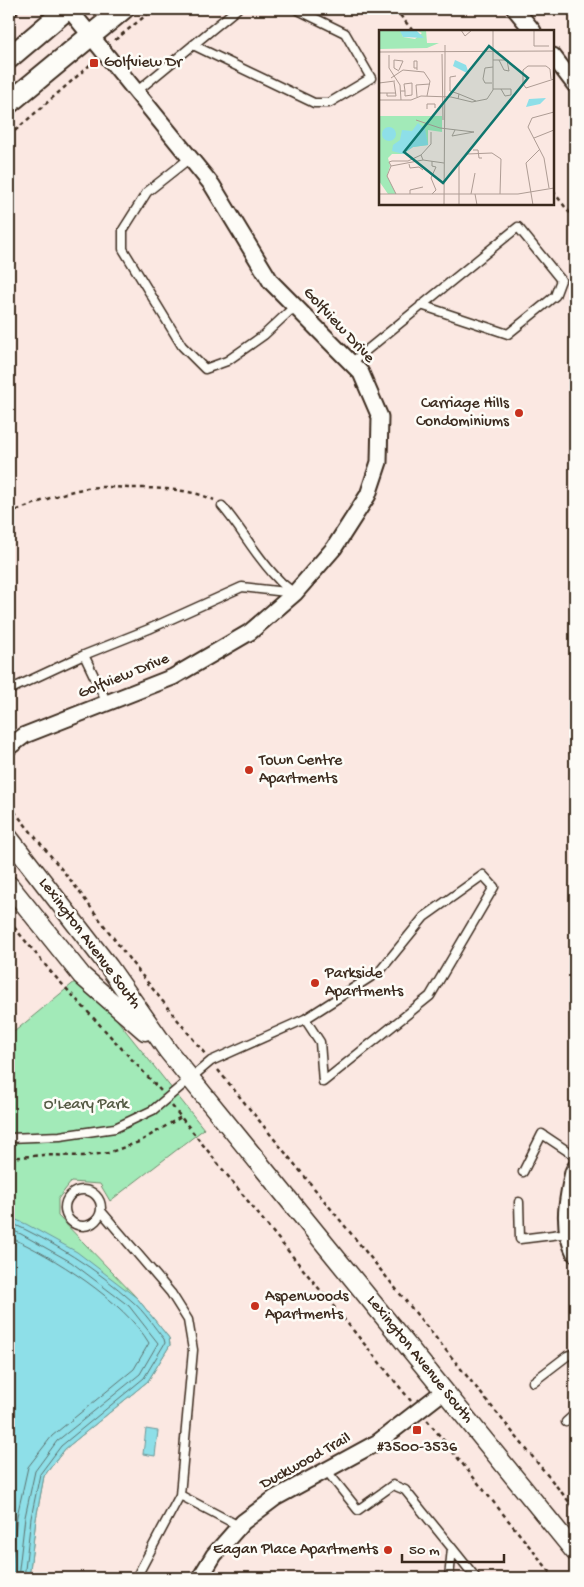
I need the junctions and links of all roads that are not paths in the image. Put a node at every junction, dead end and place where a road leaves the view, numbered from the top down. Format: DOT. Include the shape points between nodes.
graph roads {
  1 [pos="68,9"];
  2 [pos="123,9"];
  3 [pos="237,9"];
  4 [pos="296,9"];
  5 [pos="515,9"];
  6 [pos="532,30"];
  7 [pos="90,35"];
  8 [pos="193,45"];
  9 [pos="554,57"];
  10 [pos="9,58"];
  11 [pos="575,85"];
  12 [pos="136,92"];
  13 [pos="9,103"];
  14 [pos="190,158"];
  15 [pos="422,305"];
  16 [pos="296,306"];
  17 [pos="351,363"];
  18 [pos="222,506"];
  19 [pos="295,593"];
  20 [pos="84,655"];
  21 [pos="9,690"];
  22 [pos="106,703"];
  23 [pos="9,747"];
  24 [pos="9,838"];
  25 [pos="9,885"];
  26 [pos="305,1019"];
  27 [pos="168,1051"];
  28 [pos="190,1078"];
  29 [pos="9,1138"];
  30 [pos="575,1156"];
  31 [pos="575,1168"];
  32 [pos="523,1172"];
  33 [pos="519,1202"];
  34 [pos="101,1211"];
  35 [pos="569,1234"];
  36 [pos="575,1254"];
  37 [pos="575,1353"];
  38 [pos="533,1382"];
  39 [pos="444,1391"];
  40 [pos="575,1414"];
  41 [pos="566,1422"];
  42 [pos="326,1470"];
  43 [pos="180,1495"];
  44 [pos="239,1526"];
  45 [pos="452,1548"];
  46 [pos="575,1552"];
  47 [pos="136,1578"];
  48 [pos="200,1578"];
  49 [pos="449,1578"];
  50 [pos="476,1578"];
  1 -- 7 [label="street, Golfview Drive"];
  1 -- 10 [label="main road"];
  2 -- 7 [label="main road"];
  3 -- 8 [label="lane"];
  4 -- 8 [label="lane" via="345,33 371,78 329,103 314,103"];
  5 -- 6 [label="street"];
  7 -- 12 [label="street, Golfview Drive"];
  7 -- 13 [label="main road"];
  8 -- 12 [label="lane"];
  9 -- 11 [label="street"];
  12 -- 14 [label="street, Golfview Drive"];
  14 -- 16 [label="street, Golfview Drive" via="212,185 272,282"];
  14 -- 16 [label="lane" via="147,192 123,230 123,249 182,346 205,369 227,362"];
  15 -- 15 [label="lane" via="518,226 561,280 555,296 508,334"];
  15 -- 17 [label="lane"];
  16 -- 17 [label="street, Golfview Drive"];
  17 -- 19 [label="street, Golfview Drive" via="361,373 380,417 380,462 368,495 344,533"];
  18 -- 19 [label="lane" via="262,561 278,580"];
  19 -- 20 [label="lane" via="242,587"];
  19 -- 22 [label="street, Golfview Drive" via="250,632 182,672"];
  20 -- 21 [label="lane"];
  20 -- 22 [label="lane"];
  22 -- 23 [label="street, Golfview Drive" via="25,735"];
  24 -- 27 [label="street, Lexington Avenue South" via="109,967"];
  25 -- 27 [label="street, Lexington Avenue South" via="82,976"];
  26 -- 26 [label="lane" via="380,971 424,917 483,875 494,888 430,996 323,1082 320,1042"];
  26 -- 28 [label="lane" via="211,1061"];
  27 -- 28 [label="street, Lexington Avenue South"];
  28 -- 29 [label="lane" via="153,1110 115,1128 60,1136"];
  28 -- 39 [label="street, Lexington Avenue South"];
  30 -- 32 [label="lane" via="542,1134"];
  31 -- 35 [label="street" via="565,1213"];
  33 -- 35 [label="lane" via="520,1239"];
  34 -- 34 [label="lane" via="100,1200 86,1189 74,1191 64,1206 72,1222 83,1226 95,1222"];
  34 -- 43 [label="lane" via="171,1293 188,1320 193,1350"];
  35 -- 36 [label="street"];
  37 -- 38 [label="lane"];
  39 -- 42 [label="street, Duckwood Trail" via="378,1442"];
  39 -- 46 [label="street, Lexington Avenue South"];
  40 -- 41 [label="lane"];
  42 -- 44 [label="street, Duckwood Trail" via="275,1498"];
  42 -- 45 [label="lane" via="358,1510 392,1485 405,1490"];
  43 -- 44 [label="lane"];
  43 -- 47 [label="lane"];
  44 -- 48 [label="street, Duckwood Trail" via="214,1555"];
  45 -- 49 [label="lane"];
  45 -- 50 [label="lane"];
}
